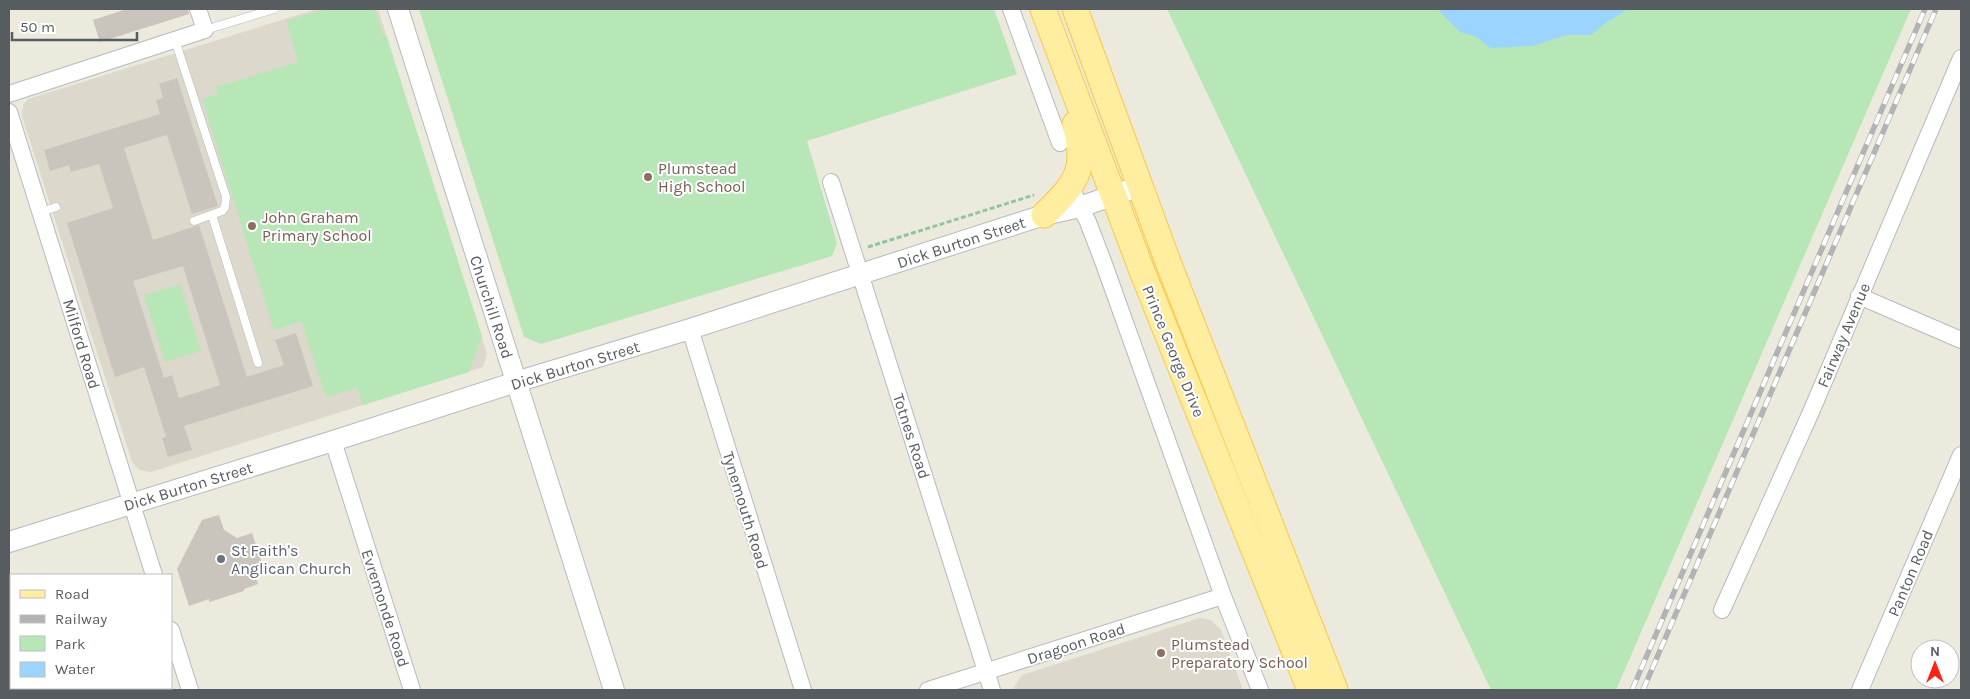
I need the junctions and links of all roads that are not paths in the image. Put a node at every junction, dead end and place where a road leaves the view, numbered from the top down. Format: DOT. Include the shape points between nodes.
graph roads {
  1 [pos="198,9"];
  2 [pos="274,9"];
  3 [pos="398,9"];
  4 [pos="1011,9"];
  5 [pos="1075,9"];
  6 [pos="1043,10"];
  7 [pos="205,30"];
  8 [pos="175,40"];
  9 [pos="1961,58"];
  10 [pos="9,94"];
  11 [pos="9,112"];
  12 [pos="1060,143"];
  13 [pos="831,182"];
  14 [pos="1140,186"];
  15 [pos="1113,195"];
  16 [pos="1076,197"];
  17 [pos="1040,205"];
  18 [pos="212,215"];
  19 [pos="194,221"];
  20 [pos="861,275"];
  21 [pos="1859,296"];
  22 [pos="690,329"];
  23 [pos="1961,340"];
  24 [pos="258,363"];
  25 [pos="516,382"];
  26 [pos="333,441"];
  27 [pos="1961,455"];
  28 [pos="132,504"];
  29 [pos="9,542"];
  30 [pos="154,574"];
  31 [pos="1223,596"];
  32 [pos="1722,610"];
  33 [pos="172,633"];
  34 [pos="986,672"];
  35 [pos="190,690"];
  36 [pos="412,690"];
  37 [pos="614,690"];
  38 [pos="803,690"];
  39 [pos="928,690"];
  40 [pos="992,690"];
  41 [pos="1260,690"];
  42 [pos="1310,690"];
  43 [pos="1335,690"];
  44 [pos="1860,690"];
  1 -- 7 [label="street"];
  2 -- 7 [label="lane"];
  3 -- 25 [label="street, Churchill Road"];
  4 -- 12 [label="street"];
  5 -- 14 [label="main road, Prince George Drive"];
  6 -- 15 [label="main road, Prince George Drive"];
  6 -- 16 [label="main road" via="1080,140"];
  7 -- 8 [label="street"];
  8 -- 10 [label="street"];
  8 -- 18 [label="lane" via="226,198 222,211"];
  9 -- 21 [label="street, Fairway Avenue"];
  11 -- 28 [label="street, Milford Road" via="48,210"];
  13 -- 20 [label="street, Totnes Road"];
  14 -- 15 [label="street"];
  14 -- 43 [label="main road, Prince George Drive"];
  15 -- 16 [label="street"];
  15 -- 42 [label="main road, Prince George Drive"];
  16 -- 17 [label="main road"];
  16 -- 31 [label="street, Prince George Drive" via="1104,264"];
  17 -- 20 [label="street, Dick Burton Street"];
  18 -- 19 [label="lane"];
  18 -- 24 [label="lane"];
  20 -- 22 [label="street, Dick Burton Street"];
  20 -- 34 [label="street, Totnes Road"];
  21 -- 23 [label="street"];
  21 -- 32 [label="street, Fairway Avenue"];
  22 -- 25 [label="street, Dick Burton Street"];
  22 -- 38 [label="street, Tynemouth Road"];
  25 -- 26 [label="street, Dick Burton Street"];
  25 -- 37 [label="street, Churchill Road"];
  26 -- 28 [label="street, Dick Burton Street"];
  26 -- 36 [label="street, Evremonde Road"];
  27 -- 44 [label="street, Panton Road"];
  28 -- 29 [label="street, Dick Burton Street"];
  28 -- 30 [label="street, Milford Road"];
  31 -- 34 [label="street, Dragoon Road"];
  31 -- 41 [label="street, Prince George Drive"];
  33 -- 35 [label="street"];
  34 -- 39 [label="street, Dragoon Road"];
  34 -- 40 [label="street, Totnes Road"];
}
